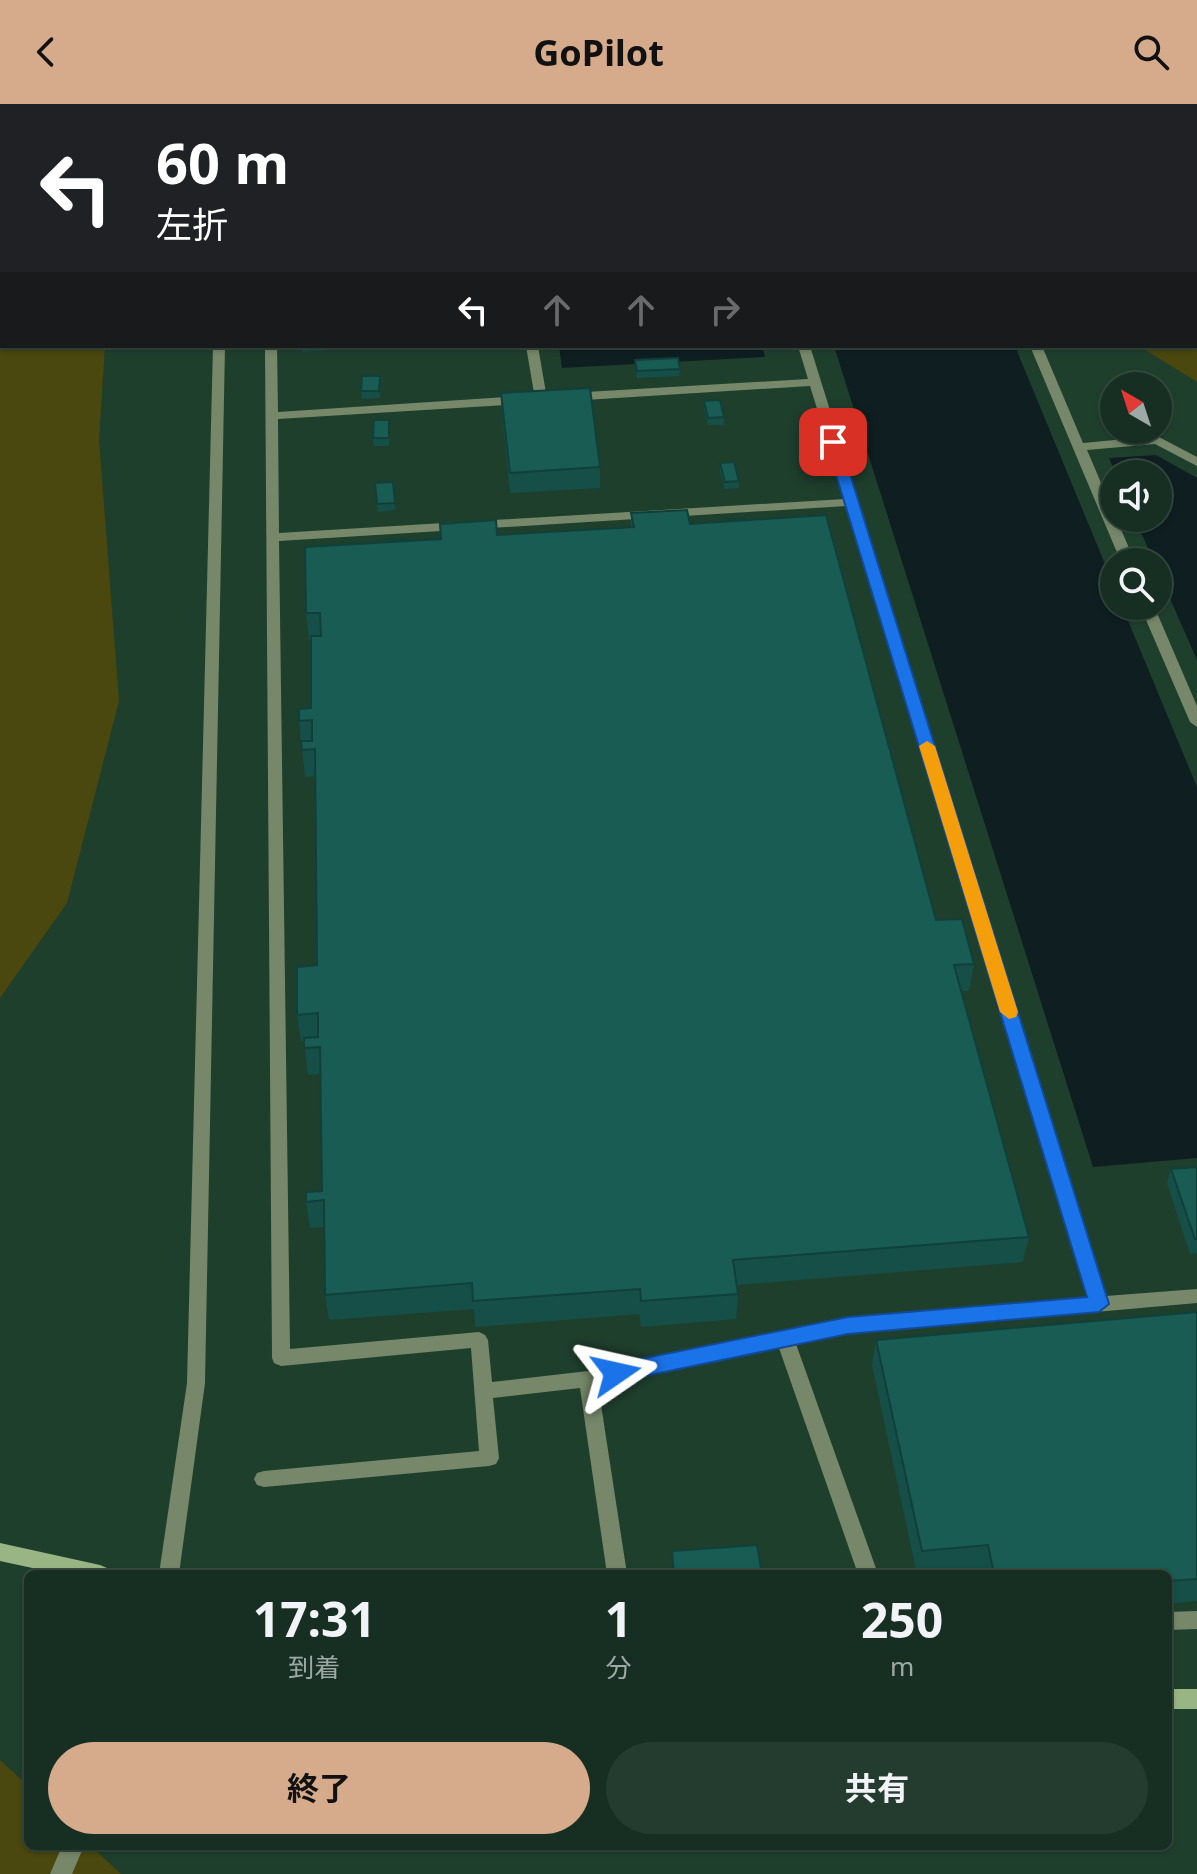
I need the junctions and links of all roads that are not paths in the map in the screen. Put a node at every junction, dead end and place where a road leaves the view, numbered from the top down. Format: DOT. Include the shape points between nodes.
graph roads {
  1 [pos="219,348"];
  2 [pos="271,348"];
  3 [pos="532,348"];
  4 [pos="805,348"];
  5 [pos="1037,348"];
  6 [pos="815,382"];
  7 [pos="541,399"];
  8 [pos="272,416"];
  9 [pos="1079,447"];
  10 [pos="1197,462"];
  11 [pos="852,502"];
  12 [pos="273,537"];
  13 [pos="1122,548"];
  14 [pos="1153,620"];
  15 [pos="1197,722"];
  16 [pos="1197,1296"];
  17 [pos="1099,1304"];
  18 [pos="785,1339"];
  19 [pos="588,1379"];
  20 [pos="484,1391"];
  21 [pos="264,1479"];
  22 [pos="0,1552"];
  23 [pos="82,1570"];
  24 [pos="170,1570"];
  25 [pos="616,1570"];
  26 [pos="867,1570"];
  27 [pos="1197,1620"];
  28 [pos="1172,1621"];
  29 [pos="1172,1699"];
  30 [pos="1197,1699"];
  31 [pos="71,1850"];
  32 [pos="61,1874"];
  1 -- 24 [label="street" via="196,1383"];
  2 -- 8 [label="street"];
  3 -- 7 [label="street"];
  4 -- 6 [label="street"];
  5 -- 9 [label="street"];
  6 -- 7 [label="street"];
  6 -- 11 [label="street"];
  7 -- 8 [label="street"];
  8 -- 12 [label="street"];
  9 -- 10 [label="street" via="1157,440"];
  9 -- 13 [label="street"];
  11 -- 12 [label="street"];
  11 -- 17 [label="street"];
  12 -- 20 [label="street" via="281,1358 479,1340"];
  14 -- 15 [label="street"];
  16 -- 17 [label="street"];
  17 -- 18 [label="street" via="848,1326"];
  18 -- 19 [label="street"];
  18 -- 26 [label="street"];
  19 -- 20 [label="street"];
  19 -- 25 [label="street"];
  20 -- 21 [label="street" via="489,1458"];
  22 -- 23 [label="main road"];
  27 -- 28 [label="street"];
  29 -- 30 [label="main road"];
  31 -- 32 [label="street"];
}
